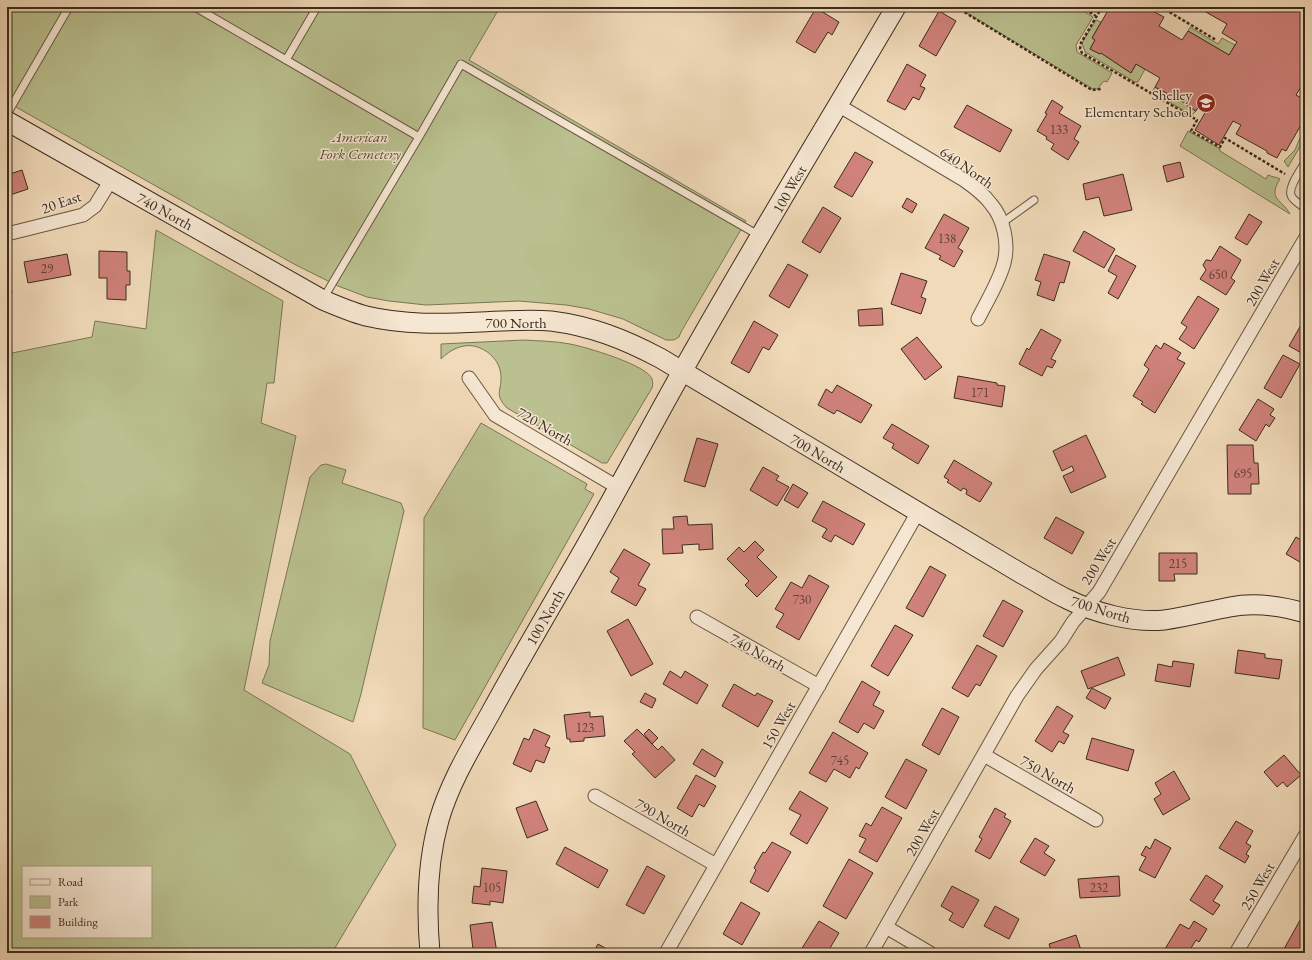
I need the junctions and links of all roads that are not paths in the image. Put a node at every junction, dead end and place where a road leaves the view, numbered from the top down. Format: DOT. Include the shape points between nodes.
graph roads {
  1 [pos="69,7"];
  2 [pos="195,7"];
  3 [pos="316,7"];
  4 [pos="896,7"];
  5 [pos="286,60"];
  6 [pos="838,105"];
  7 [pos="7,114"];
  8 [pos="7,121"];
  9 [pos="419,137"];
  10 [pos="1305,162"];
  11 [pos="111,180"];
  12 [pos="1034,200"];
  13 [pos="1305,208"];
  14 [pos="1002,223"];
  15 [pos="7,234"];
  16 [pos="761,237"];
  17 [pos="1305,239"];
  18 [pos="323,300"];
  19 [pos="978,319"];
  20 [pos="683,372"];
  21 [pos="469,378"];
  22 [pos="619,488"];
  23 [pos="918,512"];
  24 [pos="1086,607"];
  25 [pos="1305,613"];
  26 [pos="697,617"];
  27 [pos="819,686"];
  28 [pos="984,755"];
  29 [pos="595,796"];
  30 [pos="1096,820"];
  31 [pos="1305,836"];
  32 [pos="716,866"];
  33 [pos="886,927"];
  34 [pos="430,953"];
  35 [pos="666,953"];
  36 [pos="871,953"];
  37 [pos="930,953"];
  38 [pos="1236,953"];
  1 -- 7 [label="lane"];
  2 -- 5 [label="lane"];
  3 -- 5 [label="lane"];
  4 -- 6 [label="street, 100 West"];
  5 -- 9 [label="lane"];
  6 -- 14 [label="street, 640 North" via="980,191"];
  6 -- 16 [label="street, 100 West"];
  8 -- 11 [label="street, 740 North"];
  9 -- 16 [label="lane" via="461,64"];
  9 -- 18 [label="lane"];
  10 -- 13 [label="lane" via="1290,195"];
  11 -- 15 [label="street, 20 East" via="95,206 83,215"];
  11 -- 18 [label="street, 740 North"];
  12 -- 14 [label="lane"];
  14 -- 19 [label="street, 640 North" via="1006,245 1004,262"];
  16 -- 20 [label="street, 100 West"];
  17 -- 24 [label="street, 200 West" via="1099,592"];
  18 -- 20 [label="street, 700 North" via="366,316 413,323 530,320 571,325 619,338"];
  20 -- 22 [label="street, 100 North"];
  20 -- 23 [label="street, 700 North"];
  21 -- 22 [label="street, 720 North" via="495,416"];
  22 -- 34 [label="street, 100 North" via="465,758 450,790 440,818 429,872"];
  23 -- 24 [label="street, 700 North" via="1056,593"];
  23 -- 27 [label="street, 150 West"];
  24 -- 25 [label="street, 700 North" via="1121,618 1140,620 1163,620 1231,606 1288,608"];
  24 -- 28 [label="street, 200 West" via="1026,682"];
  26 -- 27 [label="street, 740 North"];
  27 -- 32 [label="street, 150 West"];
  28 -- 30 [label="street, 750 North"];
  28 -- 33 [label="street, 200 West"];
  29 -- 32 [label="street, 790 North"];
  31 -- 38 [label="street, 250 West"];
  32 -- 35 [label="street, 150 West"];
  33 -- 36 [label="street, 200 West"];
  33 -- 37 [label="street"];
}
